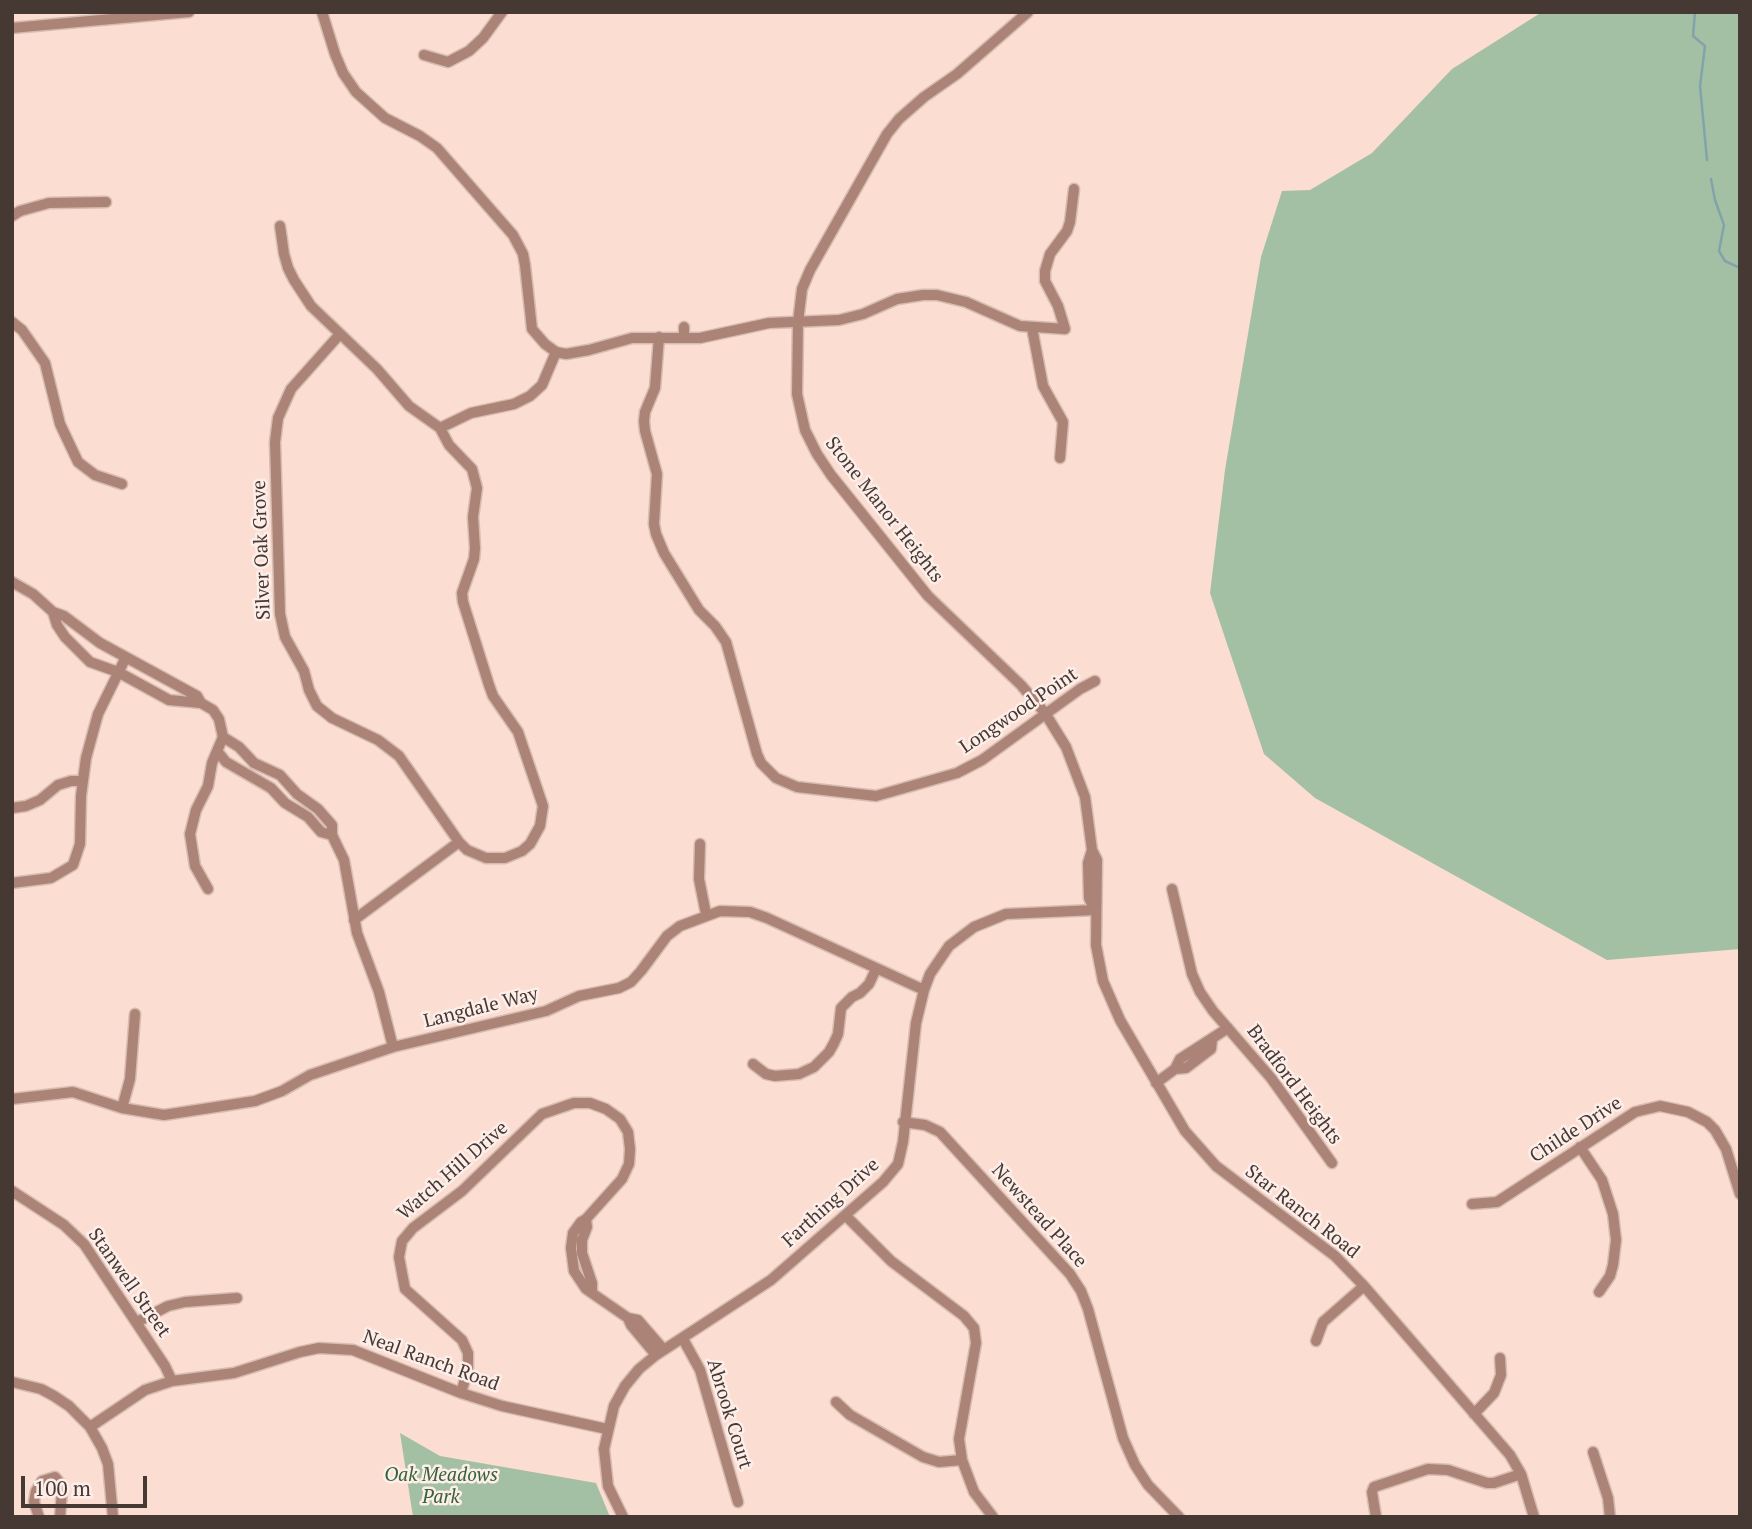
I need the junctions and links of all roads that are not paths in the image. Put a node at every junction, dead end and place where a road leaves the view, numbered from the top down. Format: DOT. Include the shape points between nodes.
graph roads {
  1 [pos="189,12"];
  2 [pos="322,12"];
  3 [pos="502,12"];
  4 [pos="1028,12"];
  5 [pos="12,28"];
  6 [pos="424,55"];
  7 [pos="1074,189"];
  8 [pos="106,202"];
  9 [pos="12,216"];
  10 [pos="280,226"];
  11 [pos="12,322"];
  12 [pos="798,323"];
  13 [pos="1032,328"];
  14 [pos="340,334"];
  15 [pos="659,337"];
  16 [pos="556,352"];
  17 [pos="440,428"];
  18 [pos="1060,458"];
  19 [pos="122,484"];
  20 [pos="12,582"];
  21 [pos="53,612"];
  22 [pos="125,657"];
  23 [pos="118,672"];
  24 [pos="1095,681"];
  25 [pos="201,703"];
  26 [pos="1045,713"];
  27 [pos="223,737"];
  28 [pos="218,752"];
  29 [pos="254,763"];
  30 [pos="246,776"];
  31 [pos="83,781"];
  32 [pos="12,808"];
  33 [pos="332,835"];
  34 [pos="459,842"];
  35 [pos="700,844"];
  36 [pos="12,883"];
  37 [pos="208,889"];
  38 [pos="1172,889"];
  39 [pos="1095,910"];
  40 [pos="706,914"];
  41 [pos="355,920"];
  42 [pos="876,969"];
  43 [pos="924,990"];
  44 [pos="135,1014"];
  45 [pos="1228,1028"];
  46 [pos="393,1047"];
  47 [pos="753,1064"];
  48 [pos="1156,1083"];
  49 [pos="12,1099"];
  50 [pos="122,1108"];
  51 [pos="903,1122"];
  52 [pos="1580,1147"];
  53 [pos="1332,1163"];
  54 [pos="1739,1190"];
  55 [pos="12,1191"];
  56 [pos="1472,1204"];
  57 [pos="846,1216"];
  58 [pos="1364,1286"];
  59 [pos="1599,1292"];
  60 [pos="237,1298"];
  61 [pos="137,1322"];
  62 [pos="683,1339"];
  63 [pos="1316,1340"];
  64 [pos="660,1352"];
  65 [pos="1500,1358"];
  66 [pos="172,1381"];
  67 [pos="12,1382"];
  68 [pos="461,1393"];
  69 [pos="836,1402"];
  70 [pos="1474,1414"];
  71 [pos="90,1427"];
  72 [pos="607,1429"];
  73 [pos="1593,1452"];
  74 [pos="962,1460"];
  75 [pos="1521,1474"];
  76 [pos="738,1502"];
  77 [pos="39,1517"];
  78 [pos="60,1517"];
  79 [pos="113,1517"];
  80 [pos="623,1517"];
  81 [pos="993,1517"];
  82 [pos="1178,1517"];
  83 [pos="1376,1517"];
  84 [pos="1534,1517"];
  85 [pos="1610,1517"];
  1 -- 5 [label="street"];
  2 -- 16 [label="street" via="338,62 364,102 437,148 513,235 523,254 532,328"];
  3 -- 6 [label="street" via="469,51 448,62"];
  4 -- 12 [label="street, Stone Manor Heights" via="908,110 887,134 810,270 802,289"];
  7 -- 13 [label="street" via="1070,222 1046,263 1045,281 1065,329"];
  8 -- 9 [label="street" via="49,203"];
  10 -- 14 [label="street, Silver Oak Grove" via="294,280 311,306"];
  11 -- 19 [label="street" via="45,363 60,424 78,461 95,475"];
  12 -- 13 [label="street" via="852,317 897,299 923,295 966,302"];
  12 -- 15 [label="street" via="769,323 711,337 684,332"];
  12 -- 26 [label="street, Stone Manor Heights" via="799,407 817,454 928,596"];
  13 -- 18 [label="street" via="1043,386 1063,422"];
  14 -- 17 [label="street, Silver Oak Grove" via="410,406"];
  14 -- 34 [label="street, Silver Oak Grove" via="291,388 278,418 282,627 317,706 399,756"];
  15 -- 16 [label="street"];
  15 -- 26 [label="street, Longwood Point" via="655,388 644,421 657,474 656,534 699,610 726,642 757,754 768,771 797,787 876,796 957,773"];
  16 -- 17 [label="street" via="542,385 530,396"];
  17 -- 34 [label="street, Silver Oak Grove" via="472,470 477,488 474,559 462,593 465,612 493,696 518,732 543,806 536,836 512,855 486,859"];
  20 -- 21 [label="street"];
  21 -- 22 [label="street"];
  21 -- 23 [label="street" via="57,625 81,655"];
  22 -- 23 [label="street"];
  22 -- 25 [label="street" via="197,695"];
  23 -- 25 [label="street" via="169,700"];
  23 -- 31 [label="street" via="98,714"];
  24 -- 26 [label="street, Longwood Point"];
  25 -- 27 [label="street" via="219,719"];
  26 -- 39 [label="street, Stone Manor Heights" via="1081,781 1097,860"];
  27 -- 28 [label="street"];
  27 -- 29 [label="street"];
  28 -- 30 [label="street"];
  28 -- 37 [label="street" via="190,834 195,866"];
  29 -- 30 [label="street"];
  29 -- 33 [label="street" via="280,775 318,809 332,825"];
  30 -- 33 [label="street" via="271,789 321,832"];
  31 -- 32 [label="street" via="58,785 40,800"];
  31 -- 36 [label="street" via="80,844 73,865 51,878"];
  33 -- 41 [label="street" via="344,860"];
  34 -- 41 [label="street"];
  35 -- 40 [label="street" via="699,879"];
  38 -- 45 [label="street, Bradford Heights" via="1196,984"];
  39 -- 43 [label="street, Farthing Drive" via="991,919 949,946"];
  39 -- 48 [label="street, Star Ranch Road" via="1103,981"];
  40 -- 42 [label="street, Langdale Way" via="750,912"];
  40 -- 46 [label="street, Langdale Way" via="667,936 631,982 619,988"];
  41 -- 46 [label="street"];
  42 -- 43 [label="street, Langdale Way"];
  42 -- 47 [label="street" via="869,984 841,1009 830,1052 814,1068 775,1076"];
  43 -- 51 [label="street, Farthing Drive"];
  44 -- 50 [label="street" via="130,1079"];
  45 -- 48 [label="street, Bradford Heights" via="1212,1040 1211,1049"];
  45 -- 53 [label="street, Bradford Heights" via="1271,1077"];
  46 -- 50 [label="street, Langdale Way" via="255,1101 164,1115"];
  48 -- 58 [label="street, Star Ranch Road" via="1185,1131 1210,1160 1335,1256"];
  49 -- 50 [label="street, Langdale Way" via="74,1092"];
  51 -- 57 [label="street, Farthing Drive" via="901,1156 894,1170"];
  51 -- 82 [label="street, Newstead Place" via="940,1132 1070,1274 1088,1309 1123,1438 1147,1485"];
  52 -- 54 [label="street, Childe Drive" via="1643,1109 1678,1109 1697,1116 1714,1130 1727,1149"];
  52 -- 56 [label="street, Childe Drive" via="1497,1202"];
  52 -- 59 [label="street" via="1602,1180 1613,1214 1613,1265"];
  55 -- 61 [label="street, Stanwell Street" via="84,1244"];
  57 -- 62 [label="street, Farthing Drive" via="771,1280"];
  57 -- 74 [label="street" via="891,1261 974,1328 976,1343 959,1439"];
  58 -- 63 [label="street" via="1323,1322"];
  58 -- 70 [label="street, Star Ranch Road"];
  60 -- 61 [label="street" via="168,1306"];
  61 -- 66 [label="street, Stanwell Street"];
  62 -- 64 [label="street, Farthing Drive"];
  62 -- 76 [label="street, Abrook Court" via="700,1370"];
  64 -- 68 [label="street, Watch Hill Drive" via="638,1320 586,1289 578,1278 571,1256 573,1233 622,1179 631,1149 620,1119 590,1103 574,1103 542,1115 401,1241 405,1289 463,1340 468,1369"];
  64 -- 72 [label="street, Farthing Drive" via="625,1386"];
  65 -- 70 [label="street" via="1501,1375 1494,1393"];
  66 -- 68 [label="street, Neal Ranch Road" via="234,1373 300,1352 337,1348 368,1355"];
  66 -- 71 [label="street, Neal Ranch Road" via="145,1391"];
  67 -- 71 [label="street" via="54,1396"];
  68 -- 72 [label="street, Neal Ranch Road"];
  69 -- 74 [label="street" via="850,1415 923,1457 939,1462"];
  70 -- 75 [label="street, Star Ranch Road"];
  71 -- 79 [label="street" via="108,1464"];
  72 -- 80 [label="street, Farthing Drive" via="604,1468"];
  73 -- 85 [label="street"];
  74 -- 81 [label="street" via="974,1492"];
  75 -- 83 [label="street" via="1486,1483 1448,1470 1428,1469 1374,1487"];
  75 -- 84 [label="street, Star Ranch Road"];
  77 -- 78 [label="street" via="34,1502 37,1491 42,1481 55,1477 62,1491"];
}
